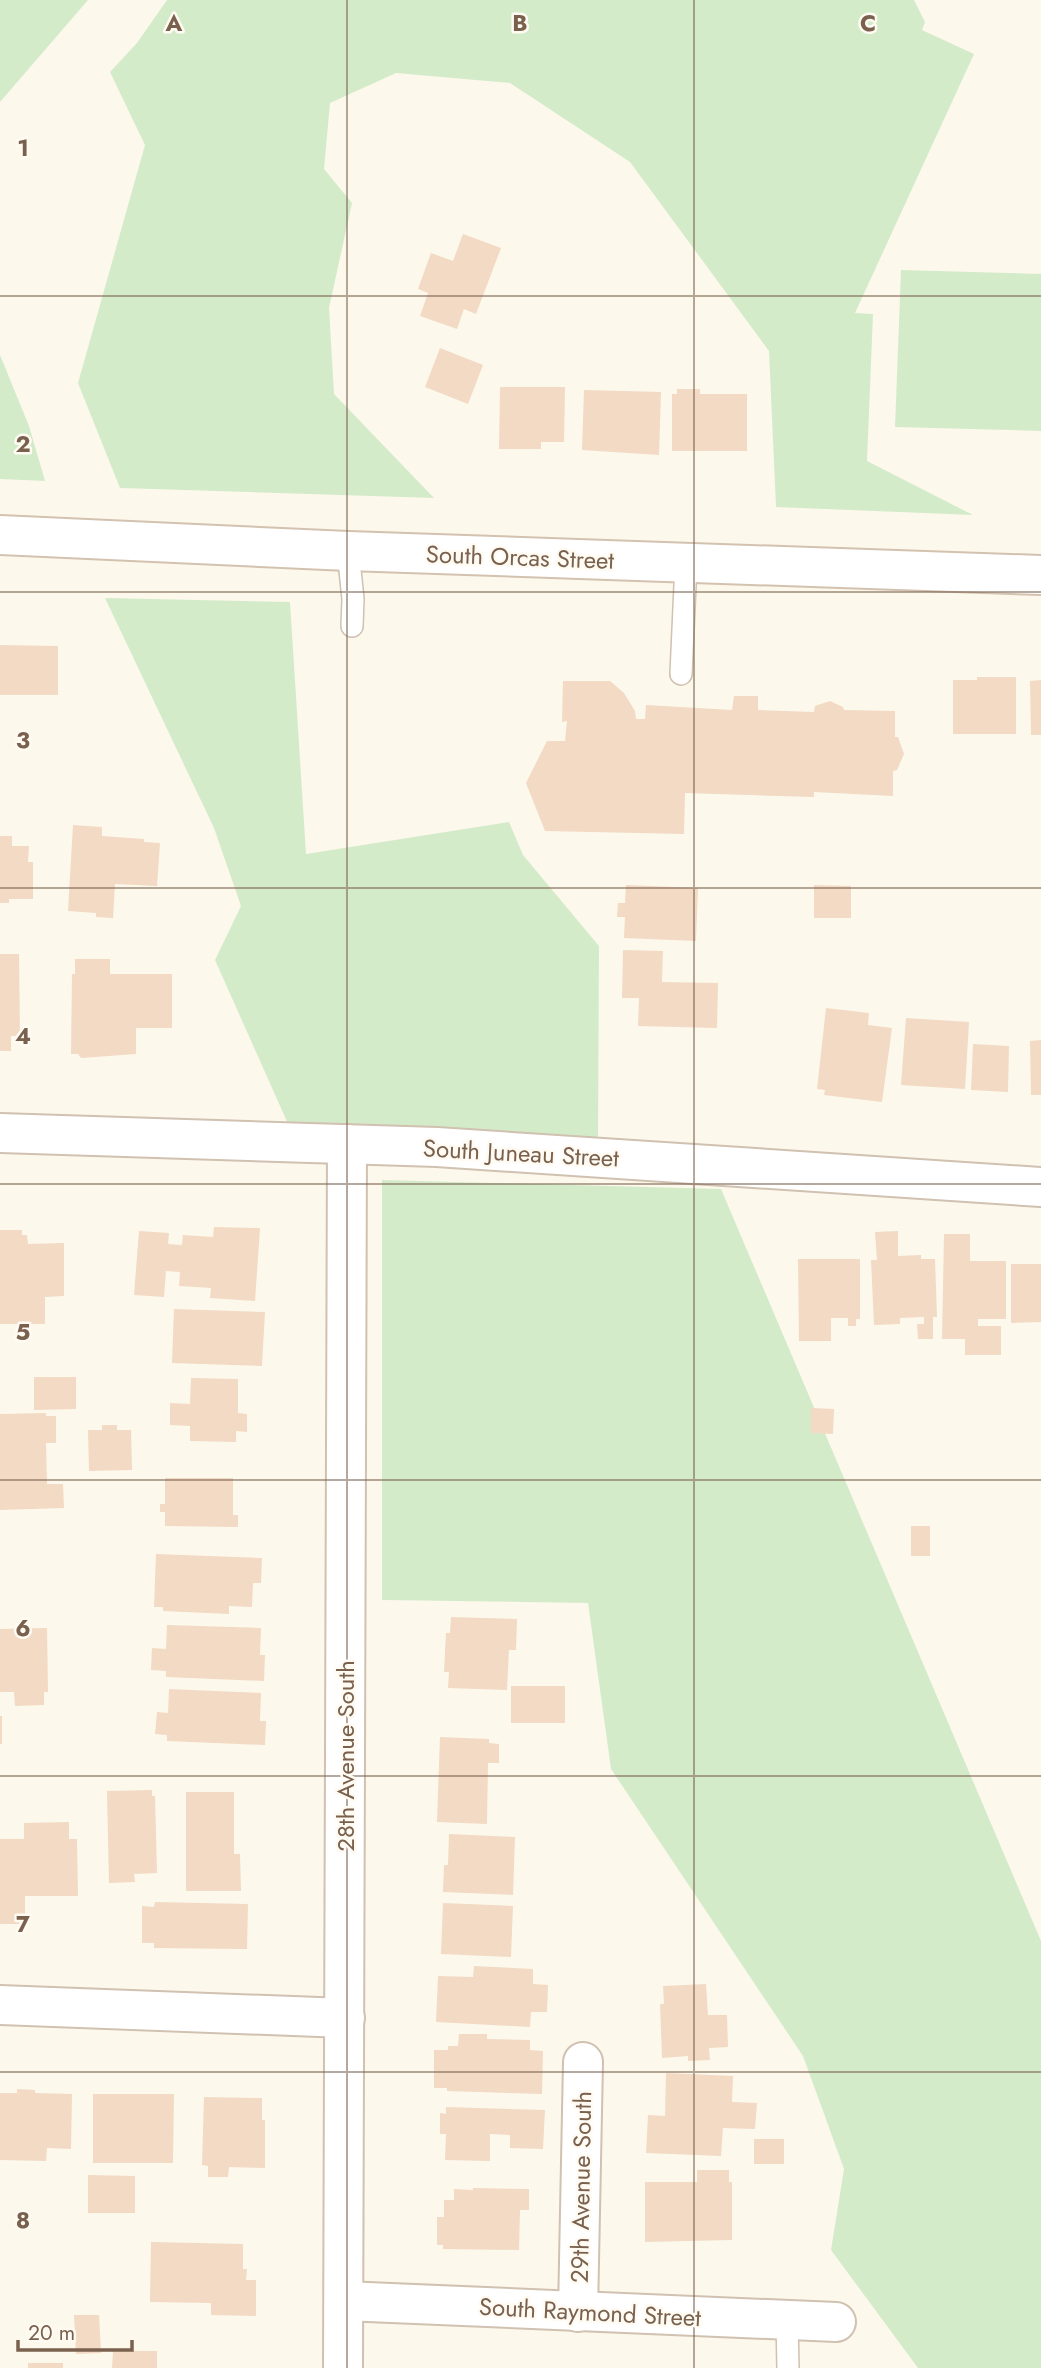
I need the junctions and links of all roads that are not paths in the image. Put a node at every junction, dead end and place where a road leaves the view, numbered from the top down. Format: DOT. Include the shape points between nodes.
graph roads {
  1 [pos="0,535"];
  2 [pos="348,551"];
  3 [pos="686,563"];
  4 [pos="1041,575"];
  5 [pos="352,626"];
  6 [pos="681,674"];
  7 [pos="0,1133"];
  8 [pos="347,1144"];
  9 [pos="1041,1187"];
  10 [pos="0,2006"];
  11 [pos="345,2018"];
  12 [pos="583,2062"];
  13 [pos="344,2301"];
  14 [pos="578,2312"];
  15 [pos="787,2320"];
  16 [pos="836,2322"];
  17 [pos="343,2368"];
  18 [pos="788,2368"];
  1 -- 2 [label="street, South Orcas Street"];
  2 -- 3 [label="street, South Orcas Street"];
  2 -- 5 [label="lane"];
  3 -- 4 [label="street, South Orcas Street"];
  3 -- 6 [label="lane"];
  7 -- 8 [label="street, South Juneau Street"];
  8 -- 9 [label="street, South Juneau Street"];
  8 -- 11 [label="street, 28th Avenue South"];
  10 -- 11 [label="street"];
  11 -- 13 [label="street, 28th Avenue South"];
  12 -- 14 [label="street, 29th Avenue South"];
  13 -- 14 [label="street, South Raymond Street"];
  13 -- 17 [label="street, 28th Avenue South"];
  14 -- 15 [label="street, South Raymond Street"];
  15 -- 16 [label="street, South Raymond Street"];
  15 -- 18 [label="lane"];
}
